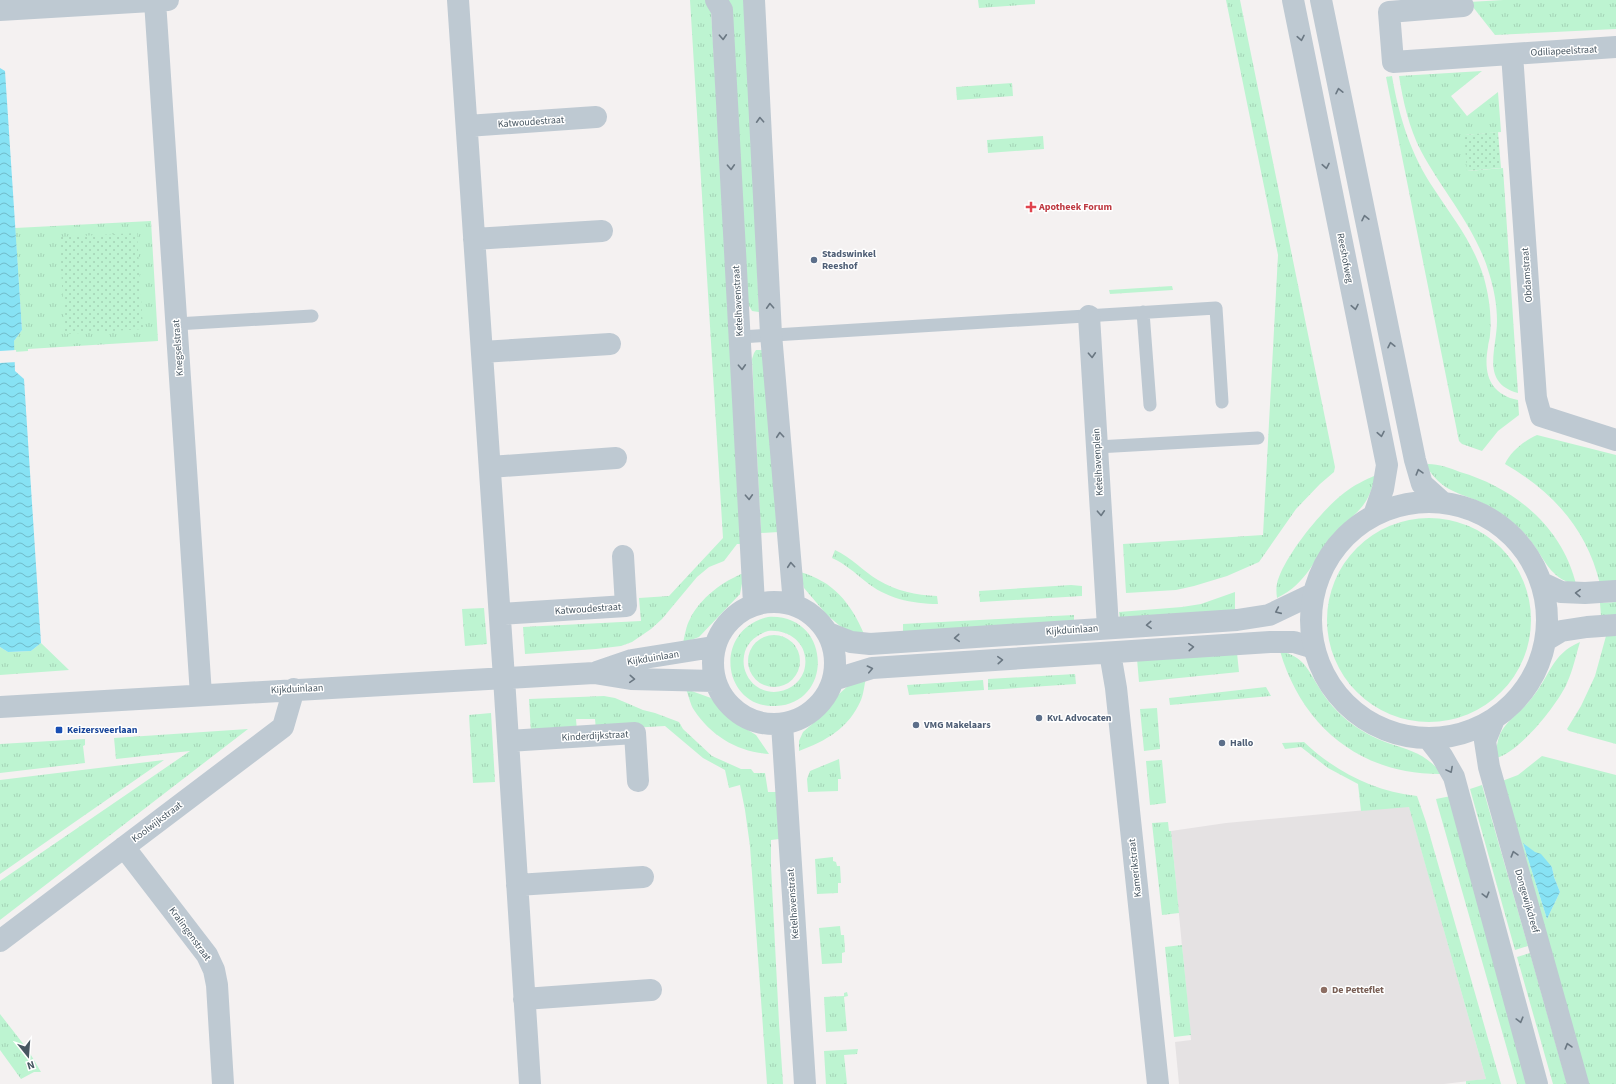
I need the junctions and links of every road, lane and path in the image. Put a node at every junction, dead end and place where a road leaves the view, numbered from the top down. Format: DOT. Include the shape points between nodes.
graph roads {
  1 [pos="162,0"];
  2 [pos="458,0"];
  3 [pos="716,0"];
  4 [pos="754,0"];
  5 [pos="1293,0"];
  6 [pos="1321,0"];
  7 [pos="1464,6"];
  8 [pos="0,10"];
  9 [pos="1616,48"];
  10 [pos="1512,54"];
  11 [pos="596,117"];
  12 [pos="467,126"];
  13 [pos="602,231"];
  14 [pos="474,239"];
  15 [pos="1143,312"];
  16 [pos="312,316"];
  17 [pos="1089,316"];
  18 [pos="176,324"];
  19 [pos="771,334"];
  20 [pos="740,336"];
  21 [pos="610,344"];
  22 [pos="482,352"];
  23 [pos="1222,402"];
  24 [pos="1150,405"];
  25 [pos="1258,438"];
  26 [pos="1616,440"];
  27 [pos="1097,447"];
  28 [pos="616,458"];
  29 [pos="490,466"];
  30 [pos="1442,502"];
  31 [pos="1374,515"];
  32 [pos="623,556"];
  33 [pos="1542,583"];
  34 [pos="1616,591"];
  35 [pos="1313,594"];
  36 [pos="754,604"];
  37 [pos="794,604"];
  38 [pos="500,614"];
  39 [pos="1107,618"];
  40 [pos="1616,625"];
  41 [pos="828,633"];
  42 [pos="1546,640"];
  43 [pos="713,647"];
  44 [pos="1314,648"];
  45 [pos="1110,653"];
  46 [pos="594,673"];
  47 [pos="504,678"];
  48 [pos="833,680"];
  49 [pos="714,681"];
  50 [pos="294,689"];
  51 [pos="201,695"];
  52 [pos="0,707"];
  53 [pos="1494,719"];
  54 [pos="782,724"];
  55 [pos="1428,738"];
  56 [pos="508,741"];
  57 [pos="638,781"];
  58 [pos="124,847"];
  59 [pos="643,877"];
  60 [pos="517,885"];
  61 [pos="0,941"];
  62 [pos="651,990"];
  63 [pos="524,998"];
  64 [pos="223,1084"];
  65 [pos="530,1084"];
  66 [pos="805,1084"];
  67 [pos="1158,1084"];
  68 [pos="1537,1084"];
  69 [pos="1578,1084"];
  1 -- 8 [label="street"];
  1 -- 18 [label="street, Knegselstraat"];
  2 -- 12 [label="street"];
  3 -- 20 [label="street, Ketelhavenstraat, one-way" via="722,10"];
  19 -- 4 [label="street, one-way"];
  5 -- 31 [label="street, Reeshofweg, one-way" via="1387,465 1383,489"];
  30 -- 6 [label="street, one-way" via="1422,484 1415,460"];
  7 -- 10 [label="street, Odiliapeelstraat" via="1389,12 1393,62"];
  9 -- 10 [label="street, Odiliapeelstraat"];
  10 -- 26 [label="street, Obdamstraat" via="1536,398 1540,416"];
  11 -- 12 [label="street, Katwoudestraat"];
  12 -- 14 [label="street"];
  13 -- 14 [label="street"];
  14 -- 22 [label="street"];
  15 -- 17 [label="lane"];
  15 -- 23 [label="lane" via="1216,308"];
  15 -- 24 [label="lane"];
  16 -- 18 [label="lane"];
  17 -- 19 [label="lane"];
  17 -- 27 [label="street, Ketelhavenplein, one-way"];
  18 -- 51 [label="street, Knegselstraat"];
  19 -- 20 [label="lane"];
  37 -- 19 [label="street, one-way"];
  20 -- 36 [label="street, Ketelhavenstraat, one-way"];
  21 -- 22 [label="street"];
  22 -- 29 [label="street"];
  25 -- 27 [label="lane"];
  27 -- 39 [label="street, Ketelhavenplein, one-way"];
  28 -- 29 [label="street"];
  29 -- 38 [label="street"];
  30 -- 31 [label="street" via="1407,503"];
  30 -- 33 [label="street" via="1475,511 1504,528 1527,553"];
  31 -- 35 [label="street" via="1348,533 1328,557"];
  32 -- 38 [label="street, Katwoudestraat" via="626,606"];
  34 -- 33 [label="street, one-way" via="1561,592"];
  33 -- 42 [label="street" via="1548,612"];
  35 -- 39 [label="street, Kijkduinlaan, one-way" via="1263,616 1237,620"];
  35 -- 44 [label="street" via="1310,617"];
  36 -- 37 [label="street" via="774,600"];
  36 -- 43 [label="street" via="737,613 724,626"];
  37 -- 41 [label="street" via="814,615"];
  38 -- 47 [label="street"];
  39 -- 41 [label="street, Kijkduinlaan, one-way" via="870,644 851,642"];
  40 -- 42 [label="street" via="1561,631"];
  41 -- 48 [label="street" via="835,658"];
  42 -- 53 [label="street" via="1539,663 1528,685 1512,704"];
  43 -- 46 [label="street, Kijkduinlaan" via="632,660"];
  43 -- 49 [label="street"];
  45 -- 44 [label="street, one-way" via="1270,642 1294,642"];
  44 -- 55 [label="street" via="1329,684 1355,713 1389,732"];
  48 -- 45 [label="street, one-way" via="872,668"];
  45 -- 67 [label="street, Kamerikstraat" via="1116,688"];
  46 -- 47 [label="street, Kijkduinlaan"];
  46 -- 49 [label="street, Kijkduinlaan, one-way" via="631,679"];
  47 -- 50 [label="street, Kijkduinlaan"];
  47 -- 56 [label="street"];
  48 -- 54 [label="street" via="824,700 808,714"];
  49 -- 54 [label="street" via="722,698 735,711 752,721 770,725"];
  50 -- 51 [label="street, Kijkduinlaan"];
  50 -- 58 [label="street, Koolwijkstraat" via="283,727"];
  51 -- 52 [label="street, Kijkduinlaan"];
  53 -- 55 [label="street" via="1462,733"];
  69 -- 53 [label="street, Dongewijkdreef, one-way" via="1490,767 1485,741"];
  54 -- 66 [label="street, Ketelhavenstraat"];
  55 -- 68 [label="street, one-way" via="1454,777"];
  56 -- 57 [label="street, Kinderdijkstraat" via="635,733"];
  56 -- 60 [label="street"];
  58 -- 61 [label="street, Koolwijkstraat"];
  58 -- 64 [label="street, Kralingenstraat" via="207,955 214,970"];
  59 -- 60 [label="street"];
  60 -- 63 [label="street"];
  62 -- 63 [label="street"];
  63 -- 65 [label="street"];
}
